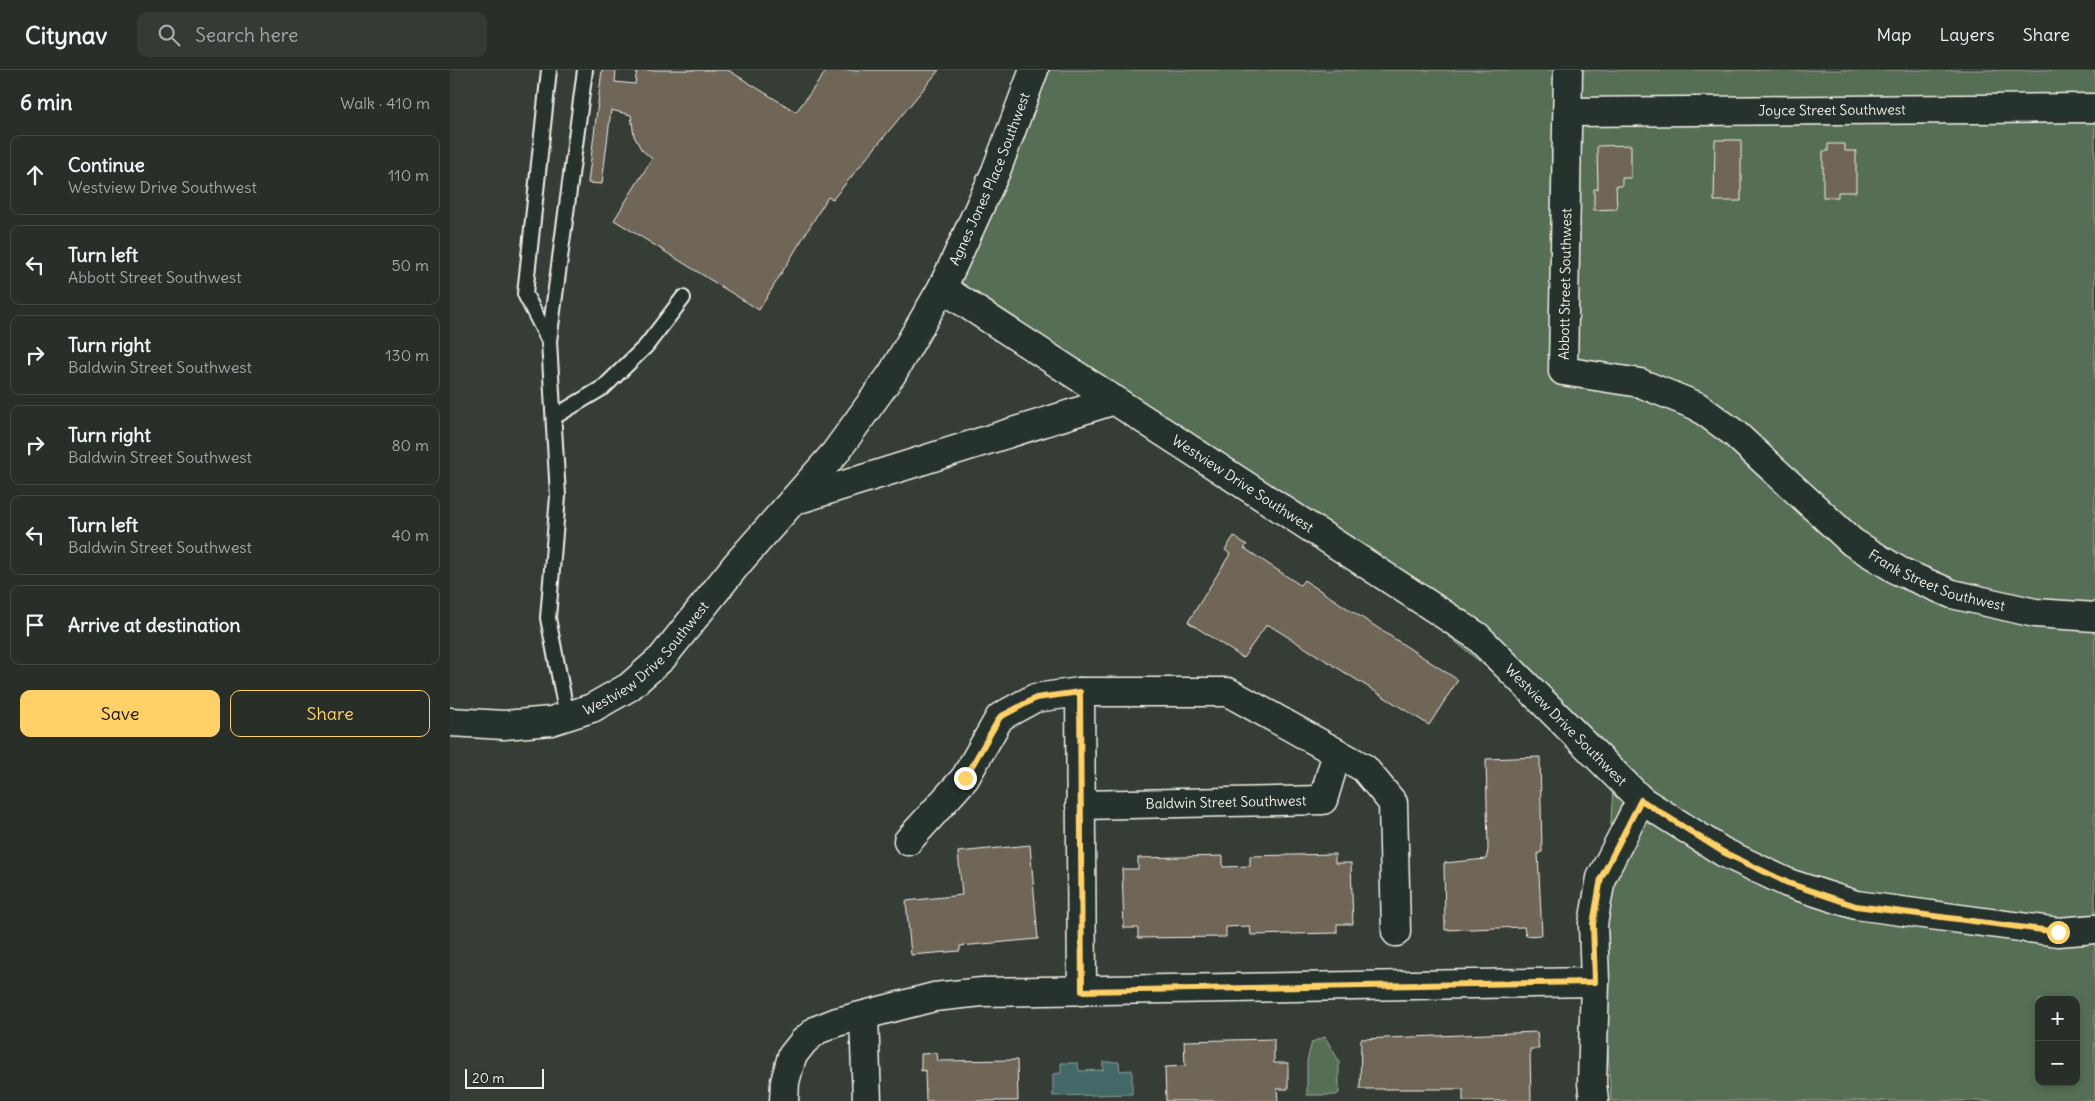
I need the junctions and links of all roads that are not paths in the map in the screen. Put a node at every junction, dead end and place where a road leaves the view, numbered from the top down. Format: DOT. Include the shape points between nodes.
graph roads {
  1 [pos="549,70"];
  2 [pos="585,70"];
  3 [pos="1034,70"];
  4 [pos="1568,70"];
  5 [pos="2095,108"];
  6 [pos="1568,112"];
  7 [pos="942,288"];
  8 [pos="683,298"];
  9 [pos="549,341"];
  10 [pos="1116,400"];
  11 [pos="554,417"];
  12 [pos="1802,495"];
  13 [pos="793,501"];
  14 [pos="2095,617"];
  15 [pos="1080,692"];
  16 [pos="567,716"];
  17 [pos="450,722"];
  18 [pos="1337,753"];
  19 [pos="1641,800"];
  20 [pos="1080,805"];
  21 [pos="908,841"];
  22 [pos="2095,929"];
  23 [pos="1396,932"];
  24 [pos="1595,982"];
  25 [pos="1082,991"];
  26 [pos="864,1016"];
  27 [pos="784,1101"];
  28 [pos="867,1101"];
  29 [pos="1594,1101"];
  1 -- 9 [label="lane" via="525,294"];
  2 -- 9 [label="lane"];
  3 -- 7 [label="street, Agnes Jones Place Southwest" via="996,171"];
  4 -- 6 [label="street, Abbott Street Southwest"];
  5 -- 6 [label="street, Joyce Street Southwest"];
  6 -- 12 [label="street, Abbott Street Southwest" via="1563,371 1640,383 1697,406 1734,433"];
  7 -- 10 [label="street, Westview Drive Southwest"];
  7 -- 13 [label="street, Westview Drive Southwest" via="892,374 835,453"];
  8 -- 11 [label="lane" via="646,346 604,387"];
  9 -- 11 [label="lane"];
  10 -- 13 [label="street"];
  10 -- 19 [label="street, Westview Drive Southwest" via="1477,636"];
  11 -- 16 [label="lane" via="558,496 548,618"];
  12 -- 14 [label="street, Frank Street Southwest" via="1852,542 1899,572 1952,594 2035,613"];
  13 -- 16 [label="street, Westview Drive Southwest" via="737,564 662,658 629,687 592,708"];
  15 -- 18 [label="street" via="1228,692"];
  15 -- 20 [label="street"];
  15 -- 21 [label="street" via="1036,698 1000,717 965,778"];
  16 -- 17 [label="street, Westview Drive Southwest" via="550,721 504,725"];
  18 -- 20 [label="street, Baldwin Street Southwest" via="1323,800"];
  18 -- 23 [label="street" via="1364,768 1393,803"];
  19 -- 22 [label="street, Westview Drive Southwest" via="1723,852 1788,883 1856,906 2058,932"];
  19 -- 24 [label="street" via="1601,878 1593,924"];
  20 -- 25 [label="street"];
  24 -- 25 [label="street"];
  24 -- 29 [label="street"];
  25 -- 26 [label="street" via="982,992 934,997"];
  26 -- 27 [label="street" via="817,1030 804,1041 792,1056"];
  26 -- 28 [label="street"];
}
